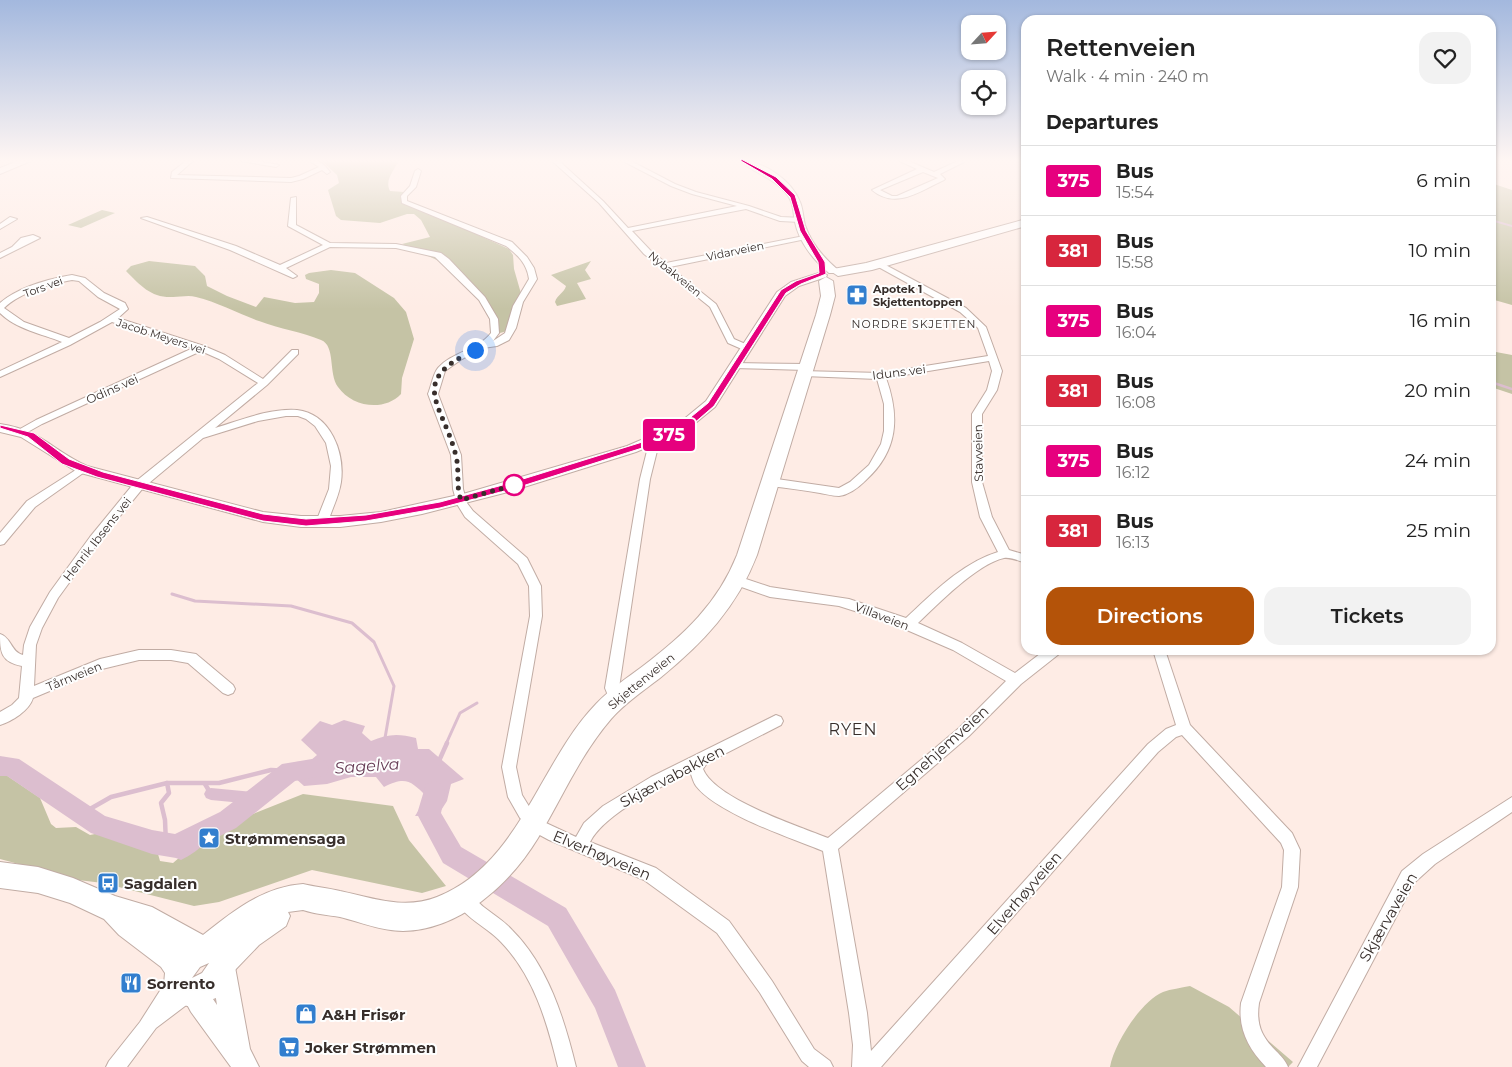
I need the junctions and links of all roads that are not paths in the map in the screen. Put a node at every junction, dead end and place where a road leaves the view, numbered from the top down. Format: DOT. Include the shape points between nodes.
graph roads {
  1 [pos="293,210"];
  2 [pos="423,210"];
  3 [pos="608,210"];
  4 [pos="732,210"];
  5 [pos="754,210"];
  6 [pos="798,210"];
  7 [pos="145,218"];
  8 [pos="13,219"];
  9 [pos="800,220"];
  10 [pos="1021,223"];
  11 [pos="0,227"];
  12 [pos="627,230"];
  13 [pos="806,237"];
  14 [pos="329,245"];
  15 [pos="15,248"];
  16 [pos="0,256"];
  17 [pos="872,265"];
  18 [pos="664,266"];
  19 [pos="280,268"];
  20 [pos="293,276"];
  21 [pos="830,277"];
  22 [pos="111,319"];
  23 [pos="69,341"];
  24 [pos="483,346"];
  25 [pos="201,348"];
  26 [pos="747,348"];
  27 [pos="295,352"];
  28 [pos="994,358"];
  29 [pos="736,366"];
  30 [pos="805,370"];
  31 [pos="0,374"];
  32 [pos="880,376"];
  33 [pos="264,383"];
  34 [pos="0,428"];
  35 [pos="23,431"];
  36 [pos="200,436"];
  37 [pos="649,443"];
  38 [pos="82,469"];
  39 [pos="770,482"];
  40 [pos="140,485"];
  41 [pos="461,500"];
  42 [pos="322,522"];
  43 [pos="0,541"];
  44 [pos="1005,554"];
  45 [pos="1021,558"];
  46 [pos="737,581"];
  47 [pos="907,625"];
  48 [pos="0,639"];
  49 [pos="1048,655"];
  50 [pos="1161,655"];
  51 [pos="29,660"];
  52 [pos="1016,680"];
  53 [pos="228,689"];
  54 [pos="28,694"];
  55 [pos="616,699"];
  56 [pos="0,719"];
  57 [pos="776,721"];
  58 [pos="1184,728"];
  59 [pos="701,760"];
  60 [pos="1512,804"];
  61 [pos="534,821"];
  62 [pos="580,845"];
  63 [pos="830,846"];
  64 [pos="0,875"];
  65 [pos="470,891"];
  66 [pos="113,910"];
  67 [pos="214,957"];
  68 [pos="185,984"];
  69 [pos="242,1059"];
  70 [pos="115,1067"];
  71 [pos="567,1067"];
  72 [pos="824,1067"];
  73 [pos="861,1067"];
  74 [pos="869,1067"];
  75 [pos="1279,1067"];
  76 [pos="1306,1067"];
  1 -- 14 [label="street" via="292,226"];
  2 -- 24 [label="street" via="509,244 521,254 532,273 533,279 516,309 511,334 501,342"];
  3 -- 12 [label="street, Nybakveien"];
  4 -- 12 [label="street"];
  5 -- 9 [label="street" via="777,219"];
  6 -- 9 [label="street"];
  7 -- 19 [label="street"];
  8 -- 11 [label="street"];
  9 -- 13 [label="street"];
  10 -- 17 [label="main road"];
  12 -- 18 [label="street, Nybakveien"];
  13 -- 18 [label="street, Vidarveien"];
  13 -- 21 [label="street"];
  14 -- 19 [label="street"];
  14 -- 24 [label="street" via="396,246 442,257 482,299 494,318 495,333"];
  15 -- 16 [label="street"];
  17 -- 21 [label="main road"];
  17 -- 28 [label="street, Stavveien" via="963,310 982,327"];
  18 -- 26 [label="street, Nybakveien" via="713,306 731,341"];
  19 -- 20 [label="street"];
  21 -- 26 [label="street" via="804,280 781,294"];
  21 -- 30 [label="main road, Skjettenveien"];
  22 -- 23 [label="street"];
  22 -- 23 [label="street, Tors vei" via="122,312 122,305 100,294 80,278 64,278 3,302 2,312 13,319"];
  22 -- 25 [label="street, Jacob Meyers vei"];
  23 -- 31 [label="street"];
  24 -- 41 [label="street" via="458,357 442,370 433,394 456,455"];
  25 -- 33 [label="street, Jacob Meyers vei"];
  25 -- 35 [label="street, Odins vei"];
  26 -- 29 [label="street"];
  27 -- 33 [label="street, Henrik Ibsens vei"];
  28 -- 32 [label="street, Iduns vei"];
  28 -- 44 [label="street, Stavveien" via="996,381 978,414 977,482 986,517"];
  29 -- 30 [label="street, Iduns vei"];
  29 -- 37 [label="street" via="701,414 675,432"];
  30 -- 32 [label="street, Iduns vei"];
  30 -- 39 [label="main road, Skjettenveien"];
  32 -- 39 [label="street" via="886,392 889,438 880,462 869,473 839,492"];
  33 -- 36 [label="street, Henrik Ibsens vei"];
  34 -- 35 [label="street"];
  35 -- 38 [label="street" via="61,459"];
  36 -- 40 [label="street, Henrik Ibsens vei"];
  36 -- 42 [label="street" via="286,412 308,415 330,437 336,454 336,480"];
  37 -- 41 [label="street"];
  37 -- 55 [label="street" via="652,452 644,478 612,688"];
  38 -- 40 [label="street"];
  38 -- 43 [label="street" via="31,504"];
  39 -- 46 [label="main road, Skjettenveien"];
  40 -- 42 [label="street" via="263,518"];
  40 -- 51 [label="street, Henrik Ibsens vei" via="94,540 47,607 33,636"];
  41 -- 42 [label="street" via="395,514"];
  41 -- 61 [label="street, Elverhøyveien" via="469,514 523,560 536,586 536,616 509,766 515,798"];
  44 -- 45 [label="street"];
  44 -- 47 [label="street" via="961,578"];
  46 -- 47 [label="street, Villaveien" via="772,592 850,604"];
  46 -- 55 [label="main road, Skjettenveien" via="717,611 692,639"];
  47 -- 52 [label="street, Villaveien"];
  48 -- 51 [label="street" via="12,658"];
  49 -- 52 [label="street, Egnehjemveien"];
  50 -- 58 [label="street"];
  51 -- 54 [label="street, Henrik Ibsens vei"];
  52 -- 63 [label="street, Egnehjemveien" via="964,732"];
  53 -- 54 [label="street, Tårnveien" via="191,658 139,655 100,664"];
  54 -- 56 [label="street" via="21,706"];
  55 -- 61 [label="main road, Skjettenveien" via="578,744"];
  57 -- 59 [label="street, Skjærvabakken"];
  58 -- 74 [label="street, Elverhøyveien" via="1172,732 1153,748"];
  58 -- 75 [label="street" via="1287,838 1292,850 1290,887 1247,1019 1250,1032"];
  59 -- 62 [label="street, Skjærvabakken" via="656,782 602,815 589,828"];
  59 -- 63 [label="street" via="696,768 701,781 721,796 770,822"];
  60 -- 76 [label="street, Skjærvaveien" via="1429,859 1408,877"];
  61 -- 62 [label="street, Elverhøyveien" via="549,833"];
  61 -- 65 [label="main road, Skjettenveien" via="516,848"];
  62 -- 72 [label="street, Elverhøyveien" via="650,874 723,927 766,986 808,1055"];
  63 -- 73 [label="street" via="858,1013"];
  64 -- 66 [label="main road" via="54,885"];
  65 -- 67 [label="main road, Skjettenveien" via="439,910 402,917 313,900 281,913 242,942"];
  65 -- 71 [label="street" via="472,909 506,935 536,977 553,1018"];
  66 -- 67 [label="main road" via="142,917"];
  66 -- 68 [label="main road" via="132,928 170,954"];
  67 -- 68 [label="main road, Skjettenveien" via="212,983"];
  67 -- 69 [label="main road"];
  68 -- 69 [label="main road"];
  68 -- 70 [label="street"];
}
